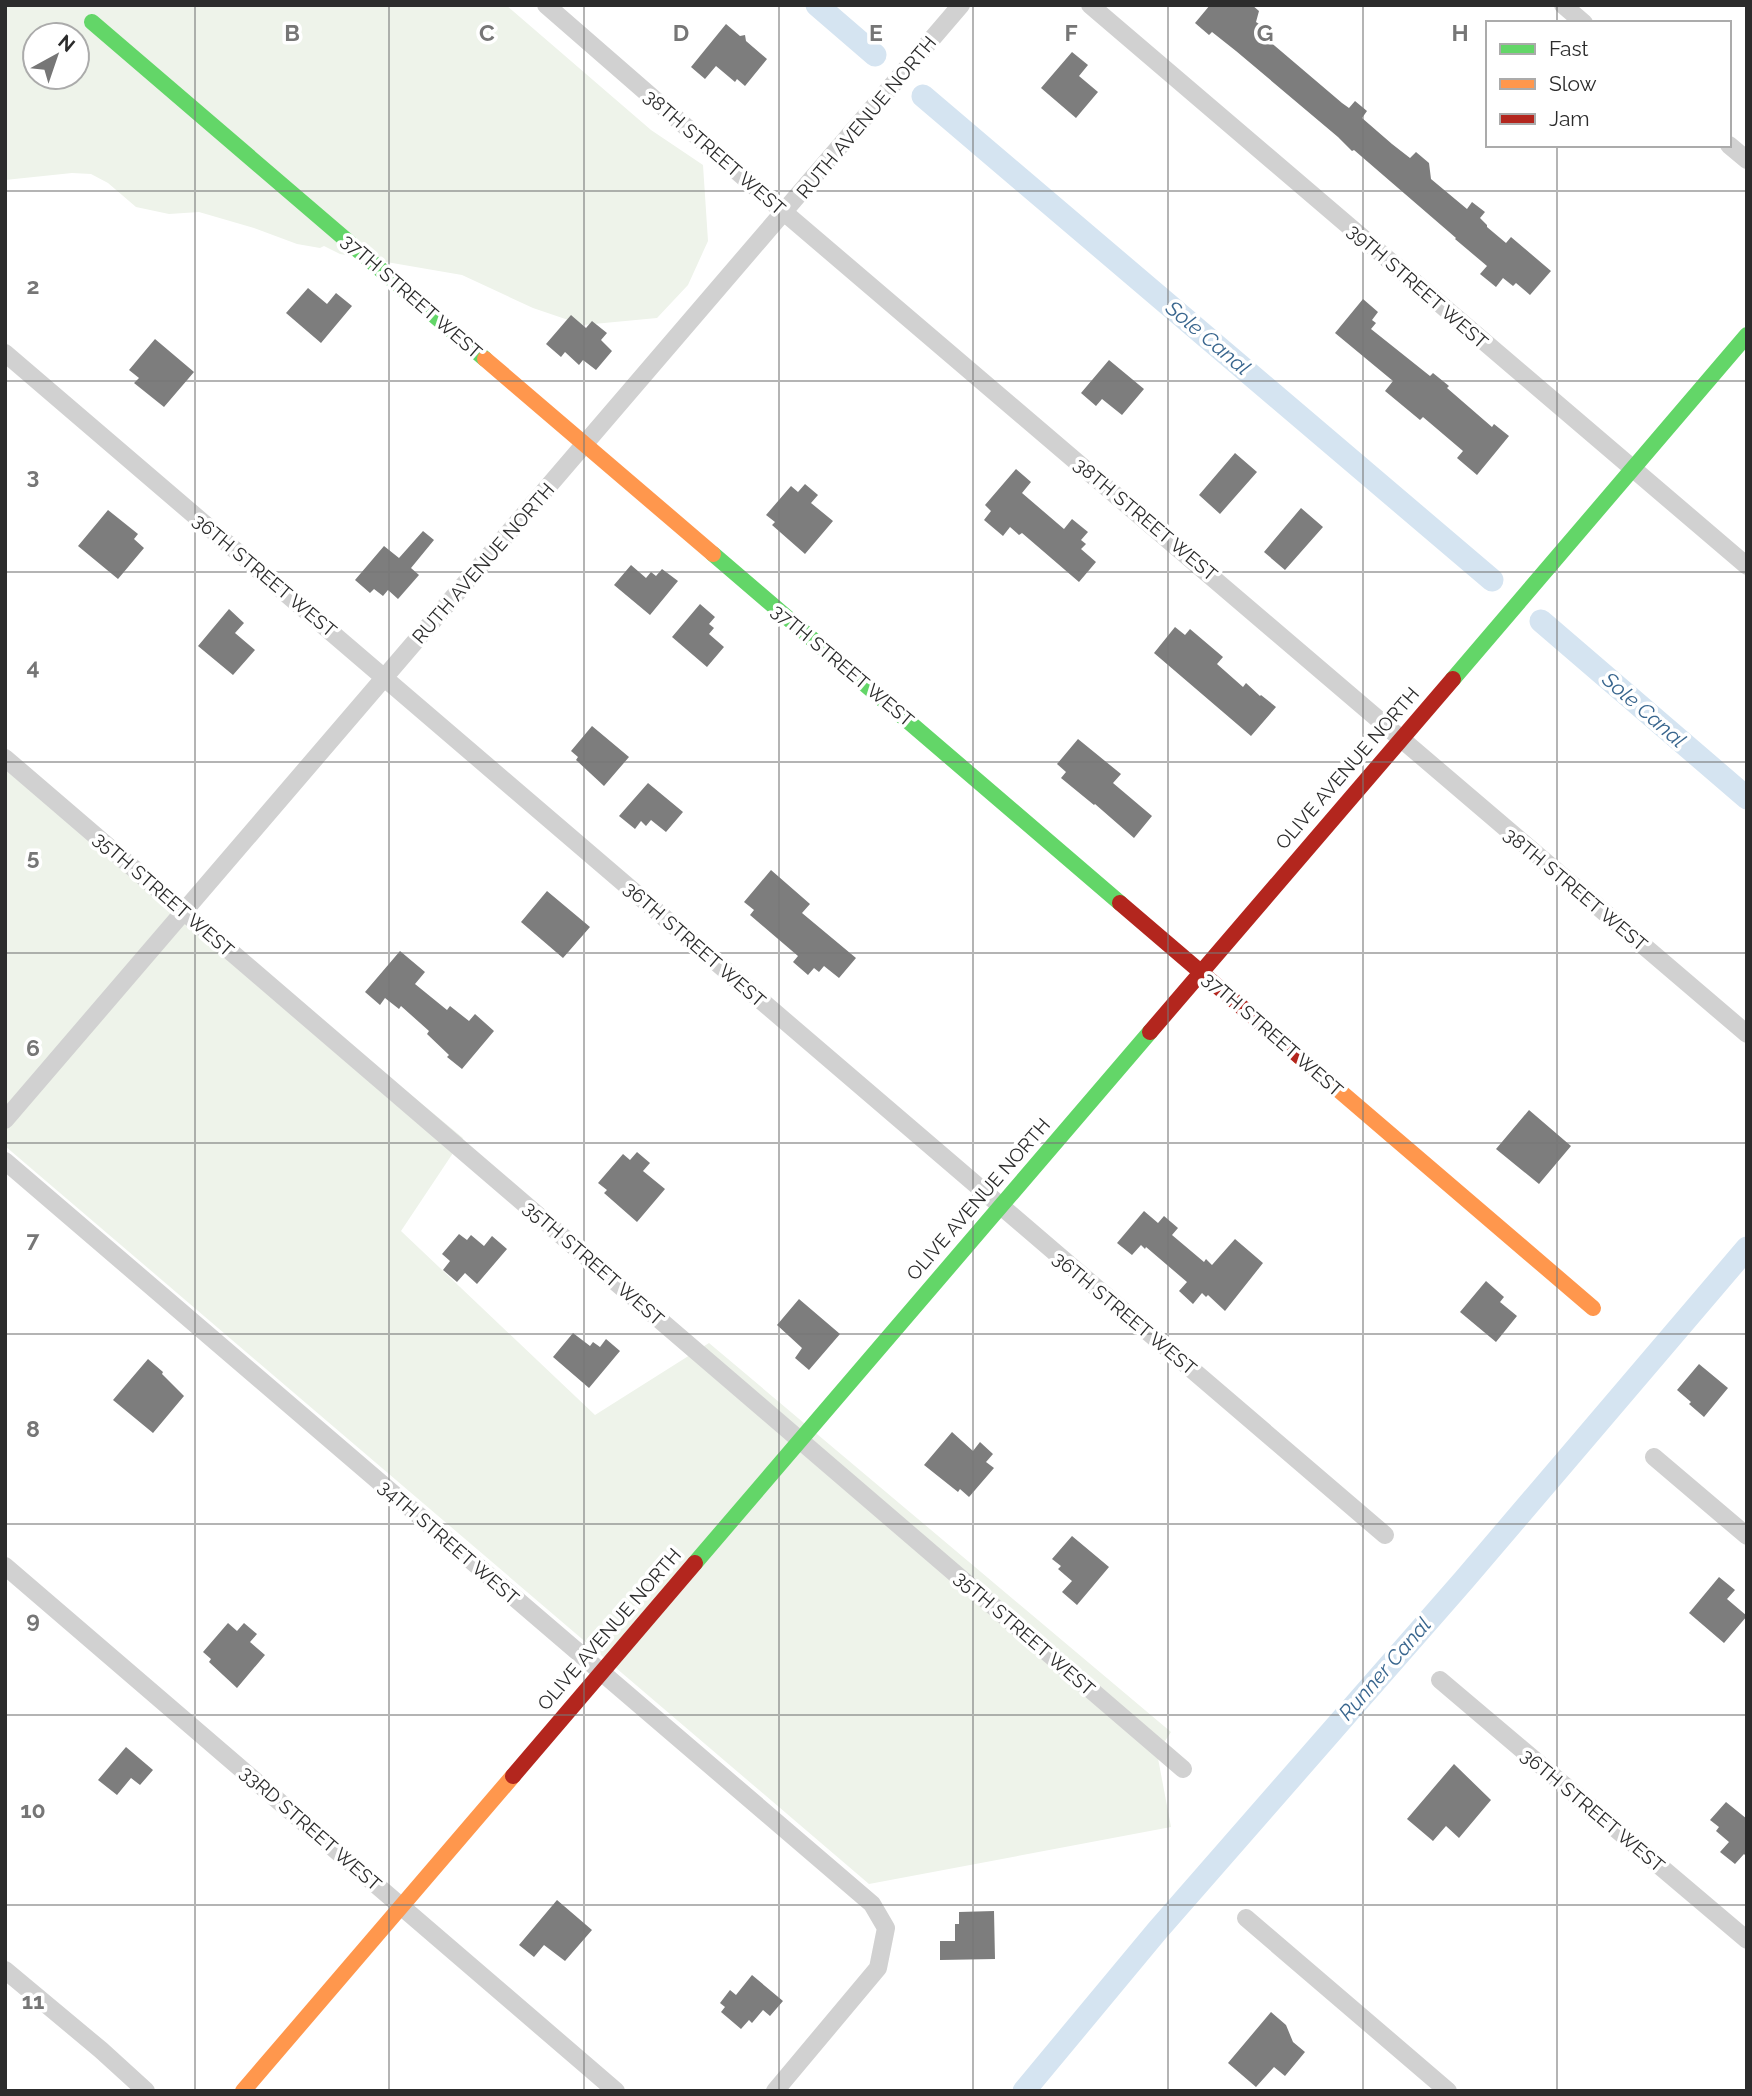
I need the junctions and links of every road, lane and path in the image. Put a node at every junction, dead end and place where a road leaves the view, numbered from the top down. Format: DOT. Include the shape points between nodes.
graph roads {
  1 [pos="546,5"];
  2 [pos="961,5"];
  3 [pos="1090,5"];
  4 [pos="1563,5"];
  5 [pos="1582,21"];
  6 [pos="92,22"];
  7 [pos="1731,147"];
  8 [pos="1747,160"];
  9 [pos="785,213"];
  10 [pos="1747,335"];
  11 [pos="5,354"];
  12 [pos="584,445"];
  13 [pos="1631,468"];
  14 [pos="1747,566"];
  15 [pos="384,677"];
  16 [pos="1401,737"];
  17 [pos="5,758"];
  18 [pos="184,911"];
  19 [pos="1200,971"];
  20 [pos="1747,1034"];
  21 [pos="5,1120"];
  22 [pos="5,1161"];
  23 [pos="1000,1206"];
  24 [pos="1593,1308"];
  25 [pos="799,1440"];
  26 [pos="1654,1457"];
  27 [pos="1385,1535"];
  28 [pos="1747,1536"];
  29 [pos="5,1566"];
  30 [pos="601,1672"];
  31 [pos="1440,1680"];
  32 [pos="1184,1769"];
  33 [pos="401,1905"];
  34 [pos="1246,1918"];
  35 [pos="1747,1940"];
  36 [pos="5,1969"];
  37 [pos="146,2091"];
  38 [pos="243,2091"];
  39 [pos="616,2091"];
  40 [pos="775,2091"];
  41 [pos="1448,2091"];
  1 -- 9 [label="street, 38TH STREET WEST"];
  2 -- 9 [label="street, RUTH AVENUE NORTH"];
  3 -- 13 [label="street, 39TH STREET WEST"];
  4 -- 5 [label="street"];
  6 -- 12 [label="street, 37TH STREET WEST"];
  7 -- 8 [label="street"];
  9 -- 12 [label="street, RUTH AVENUE NORTH"];
  9 -- 16 [label="street, 38TH STREET WEST"];
  10 -- 13 [label="street, OLIVE AVENUE NORTH"];
  11 -- 15 [label="street, 36TH STREET WEST"];
  12 -- 15 [label="street, RUTH AVENUE NORTH"];
  12 -- 19 [label="street, 37TH STREET WEST"];
  13 -- 14 [label="street, 39TH STREET WEST"];
  13 -- 16 [label="street, OLIVE AVENUE NORTH"];
  15 -- 18 [label="street, RUTH AVENUE NORTH"];
  15 -- 23 [label="street, 36TH STREET WEST"];
  16 -- 19 [label="street, OLIVE AVENUE NORTH"];
  16 -- 20 [label="street, 38TH STREET WEST"];
  17 -- 18 [label="street, 35TH STREET WEST"];
  18 -- 21 [label="street, RUTH AVENUE NORTH"];
  18 -- 25 [label="street, 35TH STREET WEST"];
  19 -- 23 [label="street, OLIVE AVENUE NORTH"];
  19 -- 24 [label="street, 37TH STREET WEST"];
  22 -- 30 [label="street, 34TH STREET WEST"];
  23 -- 25 [label="street, OLIVE AVENUE NORTH"];
  23 -- 27 [label="street, 36TH STREET WEST"];
  25 -- 30 [label="street, OLIVE AVENUE NORTH"];
  25 -- 32 [label="street, 35TH STREET WEST"];
  26 -- 28 [label="street"];
  29 -- 33 [label="street, 33RD STREET WEST"];
  30 -- 33 [label="street, OLIVE AVENUE NORTH"];
  30 -- 40 [label="street, 34TH STREET WEST" via="872,1905 886,1927 878,1968"];
  31 -- 35 [label="street, 36TH STREET WEST"];
  33 -- 38 [label="street, OLIVE AVENUE NORTH"];
  33 -- 39 [label="street, 33RD STREET WEST"];
  34 -- 41 [label="street"];
  36 -- 37 [label="street"];
}
